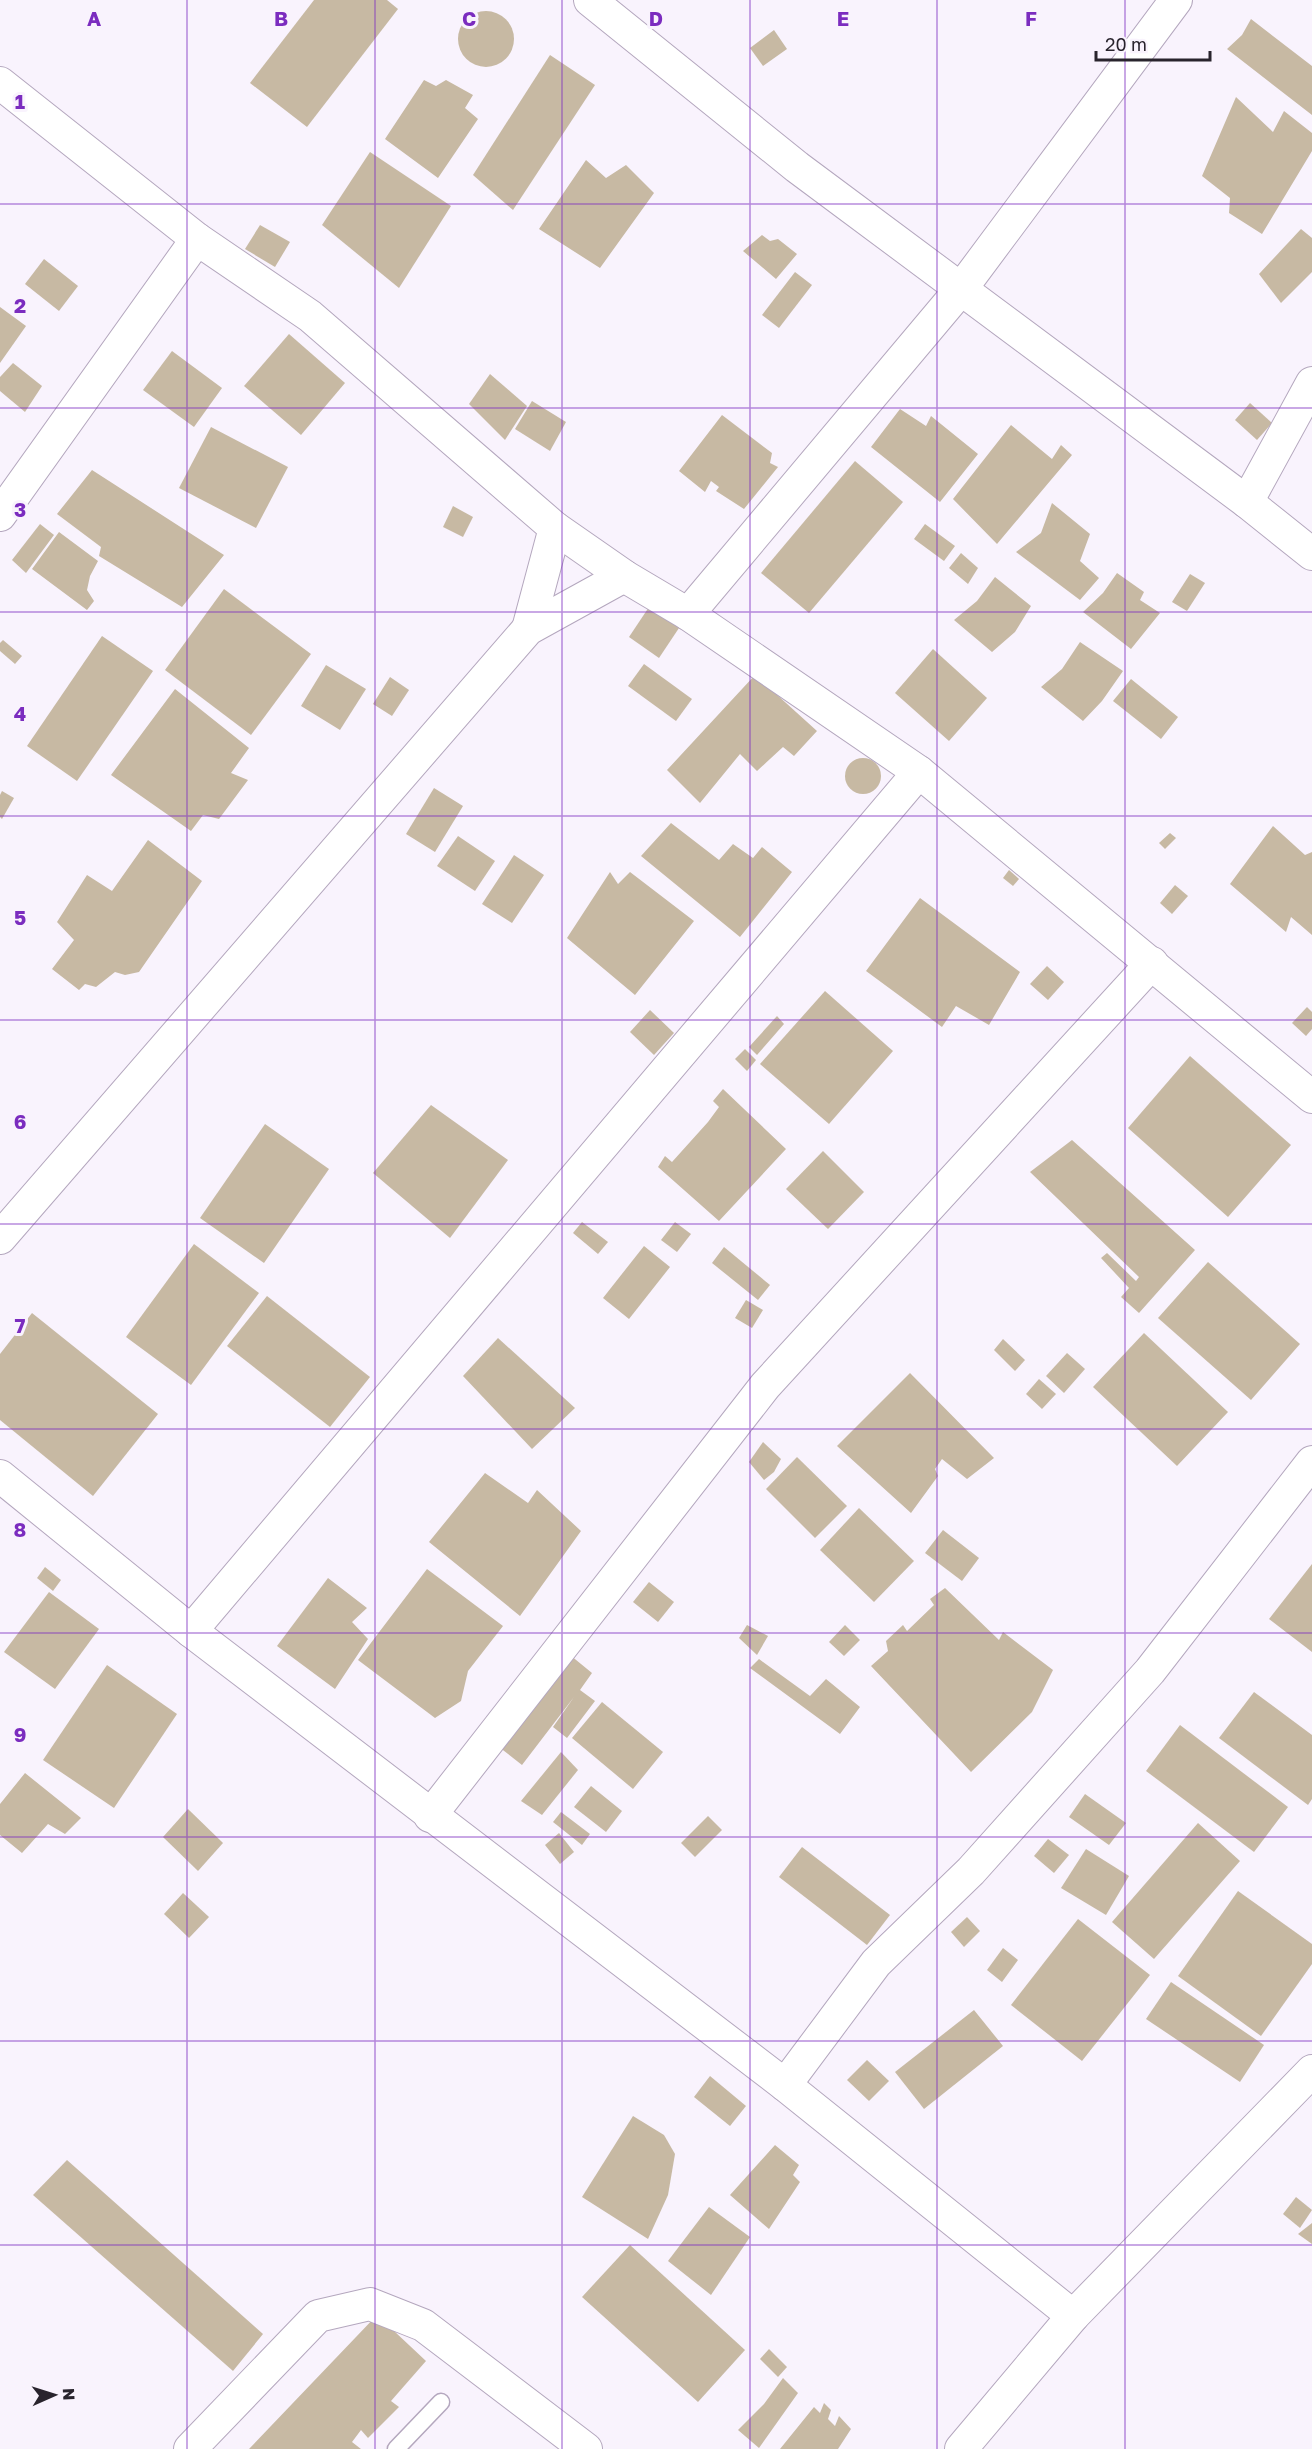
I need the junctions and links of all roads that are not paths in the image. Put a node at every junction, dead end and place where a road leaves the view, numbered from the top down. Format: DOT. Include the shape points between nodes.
graph roads {
  1 [pos="590,0"];
  2 [pos="1176,0"];
  3 [pos="0,83"];
  4 [pos="197,239"];
  5 [pos="961,289"];
  6 [pos="1312,383"];
  7 [pos="1247,502"];
  8 [pos="0,514"];
  9 [pos="555,528"];
  10 [pos="1312,554"];
  11 [pos="624,576"];
  12 [pos="688,614"];
  13 [pos="528,629"];
  14 [pos="920,772"];
  15 [pos="1152,963"];
  16 [pos="1312,1097"];
  17 [pos="0,1238"];
  18 [pos="1312,1462"];
  19 [pos="0,1476"];
  20 [pos="191,1631"];
  21 [pos="430,1816"];
  22 [pos="1312,2071"];
  23 [pos="785,2085"];
  24 [pos="1073,2316"];
  25 [pos="441,2402"];
  26 [pos="190,2449"];
  27 [pos="396,2449"];
  28 [pos="586,2449"];
  29 [pos="961,2449"];
  1 -- 5 [label="street" via="797,167"];
  2 -- 5 [label="street"];
  3 -- 4 [label="street"];
  4 -- 8 [label="street"];
  4 -- 9 [label="street" via="310,316"];
  5 -- 7 [label="street"];
  5 -- 12 [label="street"];
  6 -- 7 [label="street"];
  7 -- 10 [label="street"];
  9 -- 11 [label="street"];
  9 -- 13 [label="street"];
  11 -- 12 [label="street"];
  11 -- 13 [label="street"];
  12 -- 14 [label="street"];
  13 -- 17 [label="street"];
  14 -- 15 [label="street"];
  14 -- 20 [label="street"];
  15 -- 16 [label="street"];
  15 -- 21 [label="street" via="765,1386"];
  18 -- 23 [label="street" via="1150,1671 971,1871 876,1963"];
  19 -- 20 [label="street"];
  20 -- 21 [label="street"];
  21 -- 23 [label="street"];
  22 -- 24 [label="street"];
  23 -- 24 [label="street"];
  24 -- 29 [label="street"];
  25 -- 27 [label="lane"];
  26 -- 28 [label="street" via="318,2316 370,2304 423,2325"];
}
